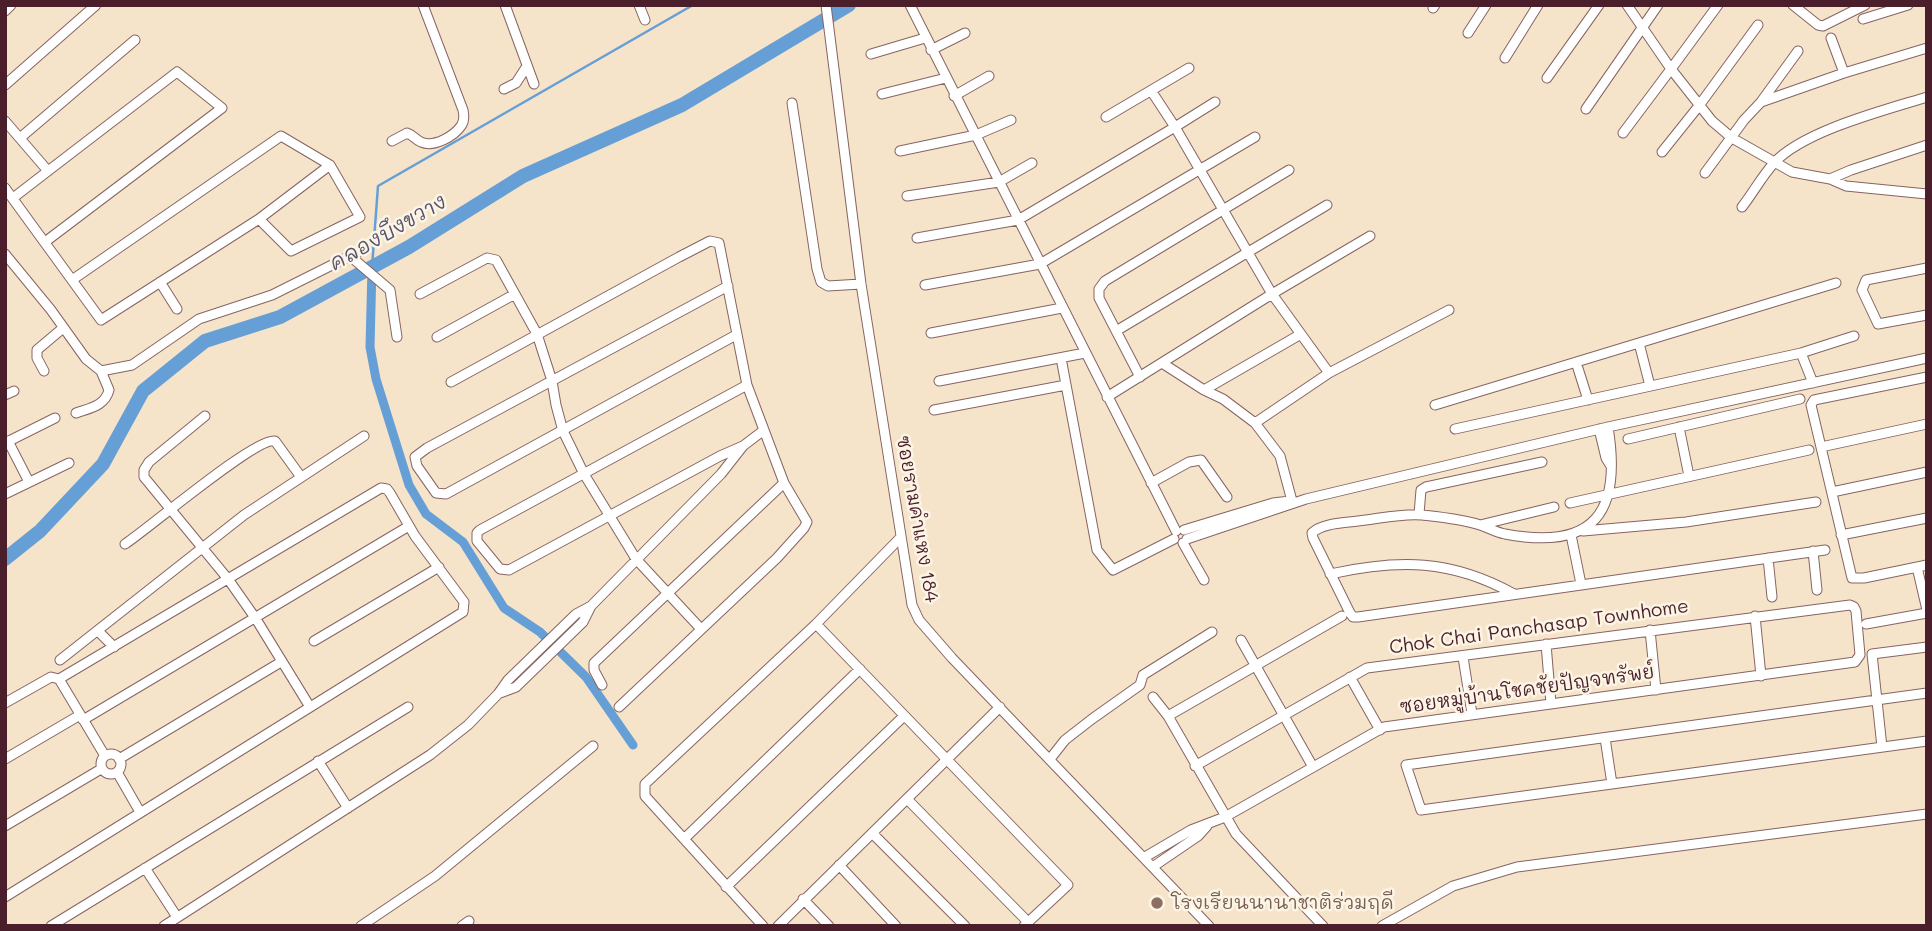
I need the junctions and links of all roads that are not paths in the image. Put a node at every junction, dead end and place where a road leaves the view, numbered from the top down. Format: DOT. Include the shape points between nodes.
graph roads {
  1 [pos="11,5"];
  2 [pos="96,5"];
  3 [pos="423,5"];
  4 [pos="505,5"];
  5 [pos="639,5"];
  6 [pos="826,5"];
  7 [pos="910,5"];
  8 [pos="1486,5"];
  9 [pos="1538,5"];
  10 [pos="1598,5"];
  11 [pos="1627,5"];
  12 [pos="1658,5"];
  13 [pos="1718,5"];
  14 [pos="1793,5"];
  15 [pos="1865,5"];
  16 [pos="1908,5"];
  17 [pos="5,11"];
  18 [pos="1863,19"];
  19 [pos="645,20"];
  20 [pos="1758,25"];
  21 [pos="1643,27"];
  22 [pos="965,33"];
  23 [pos="1468,33"];
  24 [pos="925,38"];
  25 [pos="1831,38"];
  26 [pos="135,40"];
  27 [pos="1927,48"];
  28 [pos="931,50"];
  29 [pos="1798,51"];
  30 [pos="872,54"];
  31 [pos="1505,58"];
  32 [pos="527,66"];
  33 [pos="1189,68"];
  34 [pos="1671,69"];
  35 [pos="1844,73"];
  36 [pos="989,76"];
  37 [pos="946,78"];
  38 [pos="1547,78"];
  39 [pos="5,85"];
  40 [pos="534,85"];
  41 [pos="504,89"];
  42 [pos="1152,92"];
  43 [pos="882,94"];
  44 [pos="954,96"];
  45 [pos="1927,97"];
  46 [pos="1215,102"];
  47 [pos="1761,102"];
  48 [pos="792,103"];
  49 [pos="1698,107"];
  50 [pos="1586,109"];
  51 [pos="1106,117"];
  52 [pos="1011,120"];
  53 [pos="5,121"];
  54 [pos="1175,127"];
  55 [pos="1623,132"];
  56 [pos="976,135"];
  57 [pos="1255,137"];
  58 [pos="20,138"];
  59 [pos="1732,138"];
  60 [pos="392,141"];
  61 [pos="1927,145"];
  62 [pos="900,151"];
  63 [pos="1662,152"];
  64 [pos="1775,162"];
  65 [pos="1032,163"];
  66 [pos="330,165"];
  67 [pos="1199,170"];
  68 [pos="1289,170"];
  69 [pos="48,171"];
  70 [pos="1705,173"];
  71 [pos="1830,179"];
  72 [pos="999,182"];
  73 [pos="5,188"];
  74 [pos="1927,194"];
  75 [pos="908,196"];
  76 [pos="13,198"];
  77 [pos="1327,205"];
  78 [pos="1742,207"];
  79 [pos="1224,211"];
  80 [pos="259,219"];
  81 [pos="1017,220"];
  82 [pos="1370,236"];
  83 [pos="917,238"];
  84 [pos="45,242"];
  85 [pos="366,248"];
  86 [pos="1246,251"];
  87 [pos="5,254"];
  88 [pos="351,256"];
  89 [pos="1040,264"];
  90 [pos="1927,268"];
  91 [pos="72,280"];
  92 [pos="160,282"];
  93 [pos="1836,283"];
  94 [pos="861,284"];
  95 [pos="925,285"];
  96 [pos="728,286"];
  97 [pos="420,294"];
  98 [pos="1272,294"];
  99 [pos="515,295"];
  100 [pos="1062,308"];
  101 [pos="177,309"];
  102 [pos="1449,310"];
  103 [pos="1927,315"];
  104 [pos="63,328"];
  105 [pos="1116,331"];
  106 [pos="537,334"];
  107 [pos="931,334"];
  108 [pos="1301,334"];
  109 [pos="736,335"];
  110 [pos="1854,336"];
  111 [pos="397,337"];
  112 [pos="437,337"];
  113 [pos="1639,343"];
  114 [pos="1085,353"];
  115 [pos="1801,353"];
  116 [pos="1061,358"];
  117 [pos="1927,358"];
  118 [pos="1576,362"];
  119 [pos="1162,363"];
  120 [pos="44,371"];
  121 [pos="101,371"];
  122 [pos="1329,373"];
  123 [pos="1140,377"];
  124 [pos="1927,377"];
  125 [pos="552,381"];
  126 [pos="939,381"];
  127 [pos="451,382"];
  128 [pos="1813,383"];
  129 [pos="747,385"];
  130 [pos="1066,385"];
  131 [pos="1650,386"];
  132 [pos="1204,390"];
  133 [pos="1107,397"];
  134 [pos="1800,399"];
  135 [pos="1588,400"];
  136 [pos="1435,405"];
  137 [pos="934,410"];
  138 [pos="76,413"];
  139 [pos="205,416"];
  140 [pos="55,418"];
  141 [pos="1255,422"];
  142 [pos="1927,424"];
  143 [pos="1679,427"];
  144 [pos="1603,428"];
  145 [pos="1455,429"];
  146 [pos="764,430"];
  147 [pos="563,431"];
  148 [pos="364,436"];
  149 [pos="1628,439"];
  150 [pos="7,442"];
  151 [pos="743,446"];
  152 [pos="1821,447"];
  153 [pos="1810,450"];
  154 [pos="1542,462"];
  155 [pos="69,463"];
  156 [pos="1927,472"];
  157 [pos="584,474"];
  158 [pos="1689,476"];
  159 [pos="301,477"];
  160 [pos="29,482"];
  161 [pos="783,482"];
  162 [pos="1151,482"];
  163 [pos="1832,492"];
  164 [pos="5,494"];
  165 [pos="1610,494"];
  166 [pos="1227,497"];
  167 [pos="1306,499"];
  168 [pos="1292,501"];
  169 [pos="1816,502"];
  170 [pos="1570,503"];
  171 [pos="1554,507"];
  172 [pos="172,510"];
  173 [pos="1419,514"];
  174 [pos="607,515"];
  175 [pos="1927,518"];
  176 [pos="1236,519"];
  177 [pos="1480,525"];
  178 [pos="409,527"];
  179 [pos="1583,531"];
  180 [pos="1571,535"];
  181 [pos="1841,535"];
  182 [pos="901,537"];
  183 [pos="1181,537"];
  184 [pos="125,544"];
  185 [pos="203,547"];
  186 [pos="1825,550"];
  187 [pos="1813,551"];
  188 [pos="1768,558"];
  189 [pos="636,559"];
  190 [pos="1922,566"];
  191 [pos="439,567"];
  192 [pos="1330,574"];
  193 [pos="228,579"];
  194 [pos="1204,580"];
  195 [pos="1581,584"];
  196 [pos="1817,590"];
  197 [pos="667,594"];
  198 [pos="1514,594"];
  199 [pos="1772,597"];
  200 [pos="1927,611"];
  201 [pos="1342,616"];
  202 [pos="1755,616"];
  203 [pos="580,618"];
  204 [pos="256,619"];
  205 [pos="816,624"];
  206 [pos="1867,624"];
  207 [pos="701,629"];
  208 [pos="1650,630"];
  209 [pos="98,631"];
  210 [pos="1212,632"];
  211 [pos="1241,640"];
  212 [pos="314,641"];
  213 [pos="1546,644"];
  214 [pos="114,647"];
  215 [pos="1927,647"];
  216 [pos="1463,657"];
  217 [pos="60,660"];
  218 [pos="281,662"];
  219 [pos="1855,662"];
  220 [pos="1254,665"];
  221 [pos="860,669"];
  222 [pos="1761,676"];
  223 [pos="1350,677"];
  224 [pos="60,679"];
  225 [pos="602,685"];
  226 [pos="1656,690"];
  227 [pos="1927,693"];
  228 [pos="498,694"];
  229 [pos="1153,697"];
  230 [pos="1877,700"];
  231 [pos="5,703"];
  232 [pos="1551,704"];
  233 [pos="310,707"];
  234 [pos="408,707"];
  235 [pos="619,707"];
  236 [pos="1000,708"];
  237 [pos="1472,714"];
  238 [pos="1284,715"];
  239 [pos="904,716"];
  240 [pos="1168,716"];
  241 [pos="82,718"];
  242 [pos="1380,730"];
  243 [pos="1605,738"];
  244 [pos="1927,741"];
  245 [pos="593,747"];
  246 [pos="1882,747"];
  247 [pos="105,756"];
  248 [pos="5,759"];
  249 [pos="119,759"];
  250 [pos="1050,759"];
  251 [pos="947,760"];
  252 [pos="318,761"];
  253 [pos="1195,766"];
  254 [pos="1313,767"];
  255 [pos="101,769"];
  256 [pos="117,772"];
  257 [pos="1612,784"];
  258 [pos="907,799"];
  259 [pos="348,808"];
  260 [pos="140,812"];
  261 [pos="1927,814"];
  262 [pos="1225,817"];
  263 [pos="5,826"];
  264 [pos="1207,826"];
  265 [pos="872,833"];
  266 [pos="684,839"];
  267 [pos="1145,857"];
  268 [pos="839,865"];
  269 [pos="1154,866"];
  270 [pos="145,868"];
  271 [pos="726,887"];
  272 [pos="5,897"];
  273 [pos="803,899"];
  274 [pos="177,918"];
  275 [pos="1026,924"];
  276 [pos="51,926"];
  277 [pos="164,926"];
  278 [pos="361,926"];
  279 [pos="763,926"];
  280 [pos="778,926"];
  281 [pos="829,926"];
  282 [pos="896,926"];
  283 [pos="965,926"];
  284 [pos="1209,926"];
  285 [pos="1323,926"];
  286 [pos="1382,926"];
  1 -- 17 [label="street"];
  2 -- 39 [label="street"];
  3 -- 60 [label="street" via="464,120 449,137 435,143 421,142 407,133"];
  4 -- 32 [label="street"];
  5 -- 19 [label="street"];
  6 -- 94 [label="street, ซอยรามคำแหง 184"];
  7 -- 24 [label="street"];
  8 -- 23 [label="street"];
  9 -- 31 [label="street"];
  10 -- 38 [label="street"];
  11 -- 21 [label="street"];
  12 -- 21 [label="street"];
  13 -- 34 [label="street"];
  14 -- 15 [label="street" via="1823,26"];
  16 -- 18 [label="street"];
  20 -- 49 [label="street"];
  21 -- 34 [label="street"];
  21 -- 50 [label="street"];
  22 -- 28 [label="street"];
  24 -- 28 [label="street"];
  24 -- 30 [label="street"];
  25 -- 35 [label="street"];
  26 -- 58 [label="street"];
  27 -- 35 [label="street"];
  28 -- 37 [label="street"];
  29 -- 47 [label="street"];
  32 -- 40 [label="street"];
  32 -- 41 [label="street" via="516,83"];
  33 -- 42 [label="street"];
  34 -- 49 [label="street"];
  34 -- 55 [label="street"];
  35 -- 47 [label="street"];
  36 -- 44 [label="street"];
  37 -- 43 [label="street"];
  37 -- 44 [label="street"];
  42 -- 51 [label="street"];
  42 -- 54 [label="street"];
  44 -- 56 [label="street"];
  45 -- 64 [label="street" via="1801,141"];
  46 -- 54 [label="street"];
  47 -- 59 [label="street"];
  48 -- 94 [label="street" via="821,282 828,286"];
  49 -- 59 [label="street"];
  49 -- 63 [label="street"];
  52 -- 56 [label="street"];
  53 -- 58 [label="street"];
  54 -- 67 [label="street"];
  54 -- 81 [label="street"];
  56 -- 62 [label="street"];
  56 -- 72 [label="street"];
  57 -- 67 [label="street"];
  58 -- 69 [label="street"];
  59 -- 64 [label="street"];
  59 -- 70 [label="street"];
  61 -- 71 [label="street"];
  64 -- 71 [label="street" via="1799,175"];
  64 -- 78 [label="street"];
  65 -- 72 [label="street"];
  66 -- 80 [label="street"];
  66 -- 80 [label="street" via="360,217 292,251"];
  66 -- 91 [label="street" via="281,136"];
  67 -- 79 [label="street"];
  67 -- 89 [label="street"];
  68 -- 79 [label="street"];
  69 -- 76 [label="street"];
  69 -- 84 [label="street" via="177,72 222,108"];
  71 -- 74 [label="street" via="1858,188"];
  72 -- 75 [label="street"];
  72 -- 81 [label="street"];
  73 -- 76 [label="street"];
  76 -- 84 [label="street"];
  77 -- 86 [label="street"];
  79 -- 86 [label="street"];
  79 -- 105 [label="street" via="1105,281 1099,298"];
  80 -- 92 [label="street"];
  81 -- 83 [label="street"];
  81 -- 89 [label="street"];
  82 -- 98 [label="street"];
  84 -- 91 [label="street"];
  85 -- 88 [label="street"];
  86 -- 98 [label="street"];
  86 -- 105 [label="street"];
  87 -- 104 [label="street"];
  88 -- 111 [label="street" via="390,290"];
  88 -- 121 [label="street" via="272,295 199,319 132,365"];
  89 -- 95 [label="street"];
  89 -- 100 [label="street"];
  90 -- 103 [label="street" via="1866,280 1862,290 1878,324"];
  91 -- 92 [label="street" via="101,320"];
  92 -- 101 [label="street"];
  93 -- 113 [label="street"];
  94 -- 182 [label="street, ซอยรามคำแหง 184"];
  96 -- 106 [label="street" via="721,248 710,241"];
  96 -- 109 [label="street"];
  96 -- 125 [label="street"];
  97 -- 99 [label="street" via="491,257"];
  98 -- 108 [label="street"];
  98 -- 119 [label="street"];
  99 -- 106 [label="street"];
  99 -- 112 [label="street"];
  100 -- 107 [label="street"];
  100 -- 114 [label="street"];
  102 -- 122 [label="street"];
  104 -- 120 [label="street" via="37,350"];
  104 -- 121 [label="street"];
  105 -- 123 [label="street"];
  106 -- 125 [label="street"];
  106 -- 127 [label="street"];
  108 -- 122 [label="street"];
  108 -- 132 [label="street"];
  109 -- 129 [label="street"];
  109 -- 147 [label="street"];
  110 -- 115 [label="street"];
  113 -- 118 [label="street"];
  113 -- 131 [label="street"];
  114 -- 116 [label="street"];
  114 -- 133 [label="street"];
  115 -- 128 [label="street"];
  115 -- 131 [label="street"];
  116 -- 126 [label="street"];
  116 -- 130 [label="street"];
  117 -- 128 [label="street"];
  118 -- 135 [label="street"];
  118 -- 136 [label="street"];
  119 -- 123 [label="street"];
  119 -- 132 [label="street"];
  121 -- 138 [label="street" via="109,390 107,398"];
  122 -- 141 [label="street"];
  123 -- 133 [label="street"];
  124 -- 152 [label="street" via="1812,401"];
  125 -- 147 [label="street"];
  125 -- 147 [label="street" via="427,448 415,461 442,495"];
  128 -- 144 [label="street"];
  129 -- 146 [label="street"];
  129 -- 157 [label="street"];
  130 -- 137 [label="street"];
  130 -- 183 [label="street" via="1097,550 1113,570"];
  131 -- 135 [label="street"];
  132 -- 141 [label="street"];
  133 -- 162 [label="street"];
  134 -- 143 [label="street"];
  135 -- 145 [label="street"];
  139 -- 172 [label="street" via="144,470"];
  140 -- 150 [label="street"];
  141 -- 168 [label="street" via="1280,456"];
  142 -- 152 [label="street"];
  143 -- 149 [label="street"];
  143 -- 158 [label="street"];
  144 -- 165 [label="street" via="1613,456"];
  144 -- 167 [label="street"];
  146 -- 151 [label="street"];
  146 -- 161 [label="street"];
  147 -- 157 [label="street"];
  148 -- 159 [label="street"];
  150 -- 160 [label="street"];
  151 -- 174 [label="street"];
  151 -- 189 [label="street"];
  152 -- 163 [label="street"];
  153 -- 158 [label="street"];
  154 -- 173 [label="street" via="1426,487 1419,495"];
  155 -- 160 [label="street"];
  156 -- 163 [label="street"];
  157 -- 174 [label="street"];
  157 -- 174 [label="street" via="480,530 477,541 500,569 509,570"];
  158 -- 165 [label="street"];
  159 -- 172 [label="street" via="270,440 227,466"];
  159 -- 185 [label="street"];
  160 -- 164 [label="street"];
  161 -- 197 [label="street"];
  161 -- 207 [label="street" via="804,515 804,528"];
  162 -- 166 [label="street" via="1201,460"];
  162 -- 183 [label="street"];
  163 -- 181 [label="street"];
  165 -- 170 [label="street"];
  165 -- 179 [label="street" via="1605,509"];
  167 -- 168 [label="street"];
  167 -- 176 [label="street"];
  168 -- 176 [label="street" via="1273,503"];
  169 -- 179 [label="street" via="1686,522"];
  171 -- 177 [label="street"];
  172 -- 184 [label="street"];
  172 -- 185 [label="street"];
  173 -- 177 [label="street"];
  173 -- 192 [label="street" via="1315,530 1313,538"];
  174 -- 189 [label="street"];
  175 -- 181 [label="street"];
  176 -- 183 [label="street"];
  177 -- 180 [label="street" via="1520,536"];
  178 -- 191 [label="street"];
  178 -- 193 [label="street" via="390,493 381,488"];
  178 -- 204 [label="street"];
  179 -- 180 [label="street"];
  180 -- 195 [label="street"];
  181 -- 190 [label="street" via="1854,579"];
  182 -- 205 [label="street"];
  182 -- 236 [label="street, ซอยรามคำแหง 184" via="912,605 919,620"];
  183 -- 194 [label="street"];
  185 -- 193 [label="street"];
  185 -- 209 [label="street"];
  186 -- 187 [label="street"];
  187 -- 188 [label="street"];
  187 -- 196 [label="street"];
  188 -- 195 [label="street"];
  188 -- 199 [label="street"];
  189 -- 197 [label="street"];
  189 -- 203 [label="street"];
  190 -- 200 [label="street"];
  191 -- 212 [label="street"];
  191 -- 233 [label="street" via="464,602 463,612"];
  192 -- 198 [label="street" via="1371,565 1434,565 1489,580"];
  192 -- 198 [label="street" via="1353,617"];
  193 -- 204 [label="street"];
  193 -- 214 [label="street"];
  195 -- 198 [label="street"];
  197 -- 207 [label="street"];
  197 -- 225 [label="street" via="594,663"];
  200 -- 206 [label="street"];
  201 -- 220 [label="street"];
  202 -- 208 [label="street, Chok Chai Panchasap Townhome"];
  202 -- 219 [label="street, Chok Chai Panchasap Townhome" via="1850,605 1854,607 1860,655"];
  202 -- 222 [label="street"];
  203 -- 228 [label="street"];
  203 -- 228 [label="street" via="516,687"];
  204 -- 218 [label="street"];
  204 -- 241 [label="street"];
  205 -- 221 [label="street"];
  205 -- 266 [label="street" via="645,784 645,796"];
  207 -- 235 [label="street"];
  208 -- 213 [label="street, Chok Chai Panchasap Townhome"];
  208 -- 226 [label="street"];
  209 -- 214 [label="street"];
  209 -- 217 [label="street"];
  210 -- 250 [label="street" via="1143,675 1140,685 1065,740"];
  211 -- 220 [label="street"];
  213 -- 216 [label="street, Chok Chai Panchasap Townhome"];
  213 -- 232 [label="street"];
  214 -- 224 [label="street"];
  215 -- 230 [label="street" via="1872,654"];
  216 -- 223 [label="street, Chok Chai Panchasap Townhome" via="1367,668"];
  216 -- 237 [label="street"];
  218 -- 233 [label="street"];
  218 -- 249 [label="street"];
  219 -- 222 [label="street, ซอยหมู่บ้านโชคชัยปัญจทรัพย์"];
  220 -- 238 [label="street"];
  220 -- 240 [label="street"];
  221 -- 239 [label="street"];
  221 -- 266 [label="street"];
  222 -- 226 [label="street, ซอยหมู่บ้านโชคชัยปัญจทรัพย์"];
  223 -- 238 [label="street, Chok Chai Panchasap Townhome"];
  223 -- 242 [label="street"];
  224 -- 231 [label="street" via="51,677"];
  224 -- 241 [label="street"];
  226 -- 232 [label="street, ซอยหมู่บ้านโชคชัยปัญจทรัพย์"];
  227 -- 230 [label="street"];
  228 -- 259 [label="street" via="430,755"];
  229 -- 240 [label="street"];
  230 -- 243 [label="street"];
  230 -- 246 [label="street"];
  232 -- 237 [label="street, ซอยหมู่บ้านโชคชัยปัญจทรัพย์"];
  233 -- 260 [label="street"];
  234 -- 252 [label="street"];
  236 -- 250 [label="street, ซอยรามคำแหง 184"];
  236 -- 251 [label="street"];
  237 -- 242 [label="street, ซอยหมู่บ้านโชคชัยปัญจทรัพย์"];
  238 -- 253 [label="street, Chok Chai Panchasap Townhome"];
  238 -- 254 [label="street"];
  239 -- 251 [label="street"];
  239 -- 271 [label="street"];
  240 -- 253 [label="street"];
  241 -- 247 [label="street"];
  241 -- 248 [label="street"];
  242 -- 254 [label="street, ซอยหมู่บ้านโชคชัยปัญจทรัพย์"];
  243 -- 257 [label="street"];
  243 -- 257 [label="street" via="1406,765 1421,810"];
  244 -- 246 [label="street"];
  245 -- 278 [label="street" via="435,876"];
  246 -- 257 [label="street"];
  247 -- 249 [label="street" via="113,754"];
  247 -- 255 [label="street"];
  249 -- 256 [label="street"];
  250 -- 267 [label="street, ซอยรามคำแหง 184"];
  251 -- 258 [label="street"];
  251 -- 275 [label="street" via="1068,885"];
  252 -- 259 [label="street"];
  252 -- 270 [label="street"];
  253 -- 262 [label="street"];
  254 -- 262 [label="street, ซอยหมู่บ้านโชคชัยปัญจทรัพย์"];
  255 -- 256 [label="street" via="108,774"];
  255 -- 263 [label="street"];
  256 -- 260 [label="street"];
  258 -- 265 [label="street"];
  258 -- 275 [label="street"];
  259 -- 274 [label="street"];
  260 -- 272 [label="street"];
  261 -- 286 [label="street" via="1517,867 1453,886"];
  262 -- 264 [label="street, ซอยหมู่บ้านโชคชัยปัญจทรัพย์"];
  262 -- 285 [label="street"];
  264 -- 267 [label="street, ซอยหมู่บ้านโชคชัยปัญจทรัพย์" via="1191,830"];
  264 -- 269 [label="street, ซอยหมู่บ้านโชคชัยปัญจทรัพย์"];
  265 -- 268 [label="street"];
  265 -- 283 [label="street"];
  266 -- 271 [label="street"];
  267 -- 269 [label="street, ซอยรามคำแหง 184"];
  268 -- 273 [label="street"];
  268 -- 282 [label="street"];
  269 -- 284 [label="street, ซอยรามคำแหง 184"];
  270 -- 274 [label="street"];
  270 -- 276 [label="street"];
  271 -- 279 [label="street"];
  273 -- 280 [label="street"];
  273 -- 281 [label="street"];
  274 -- 277 [label="street"];
}
